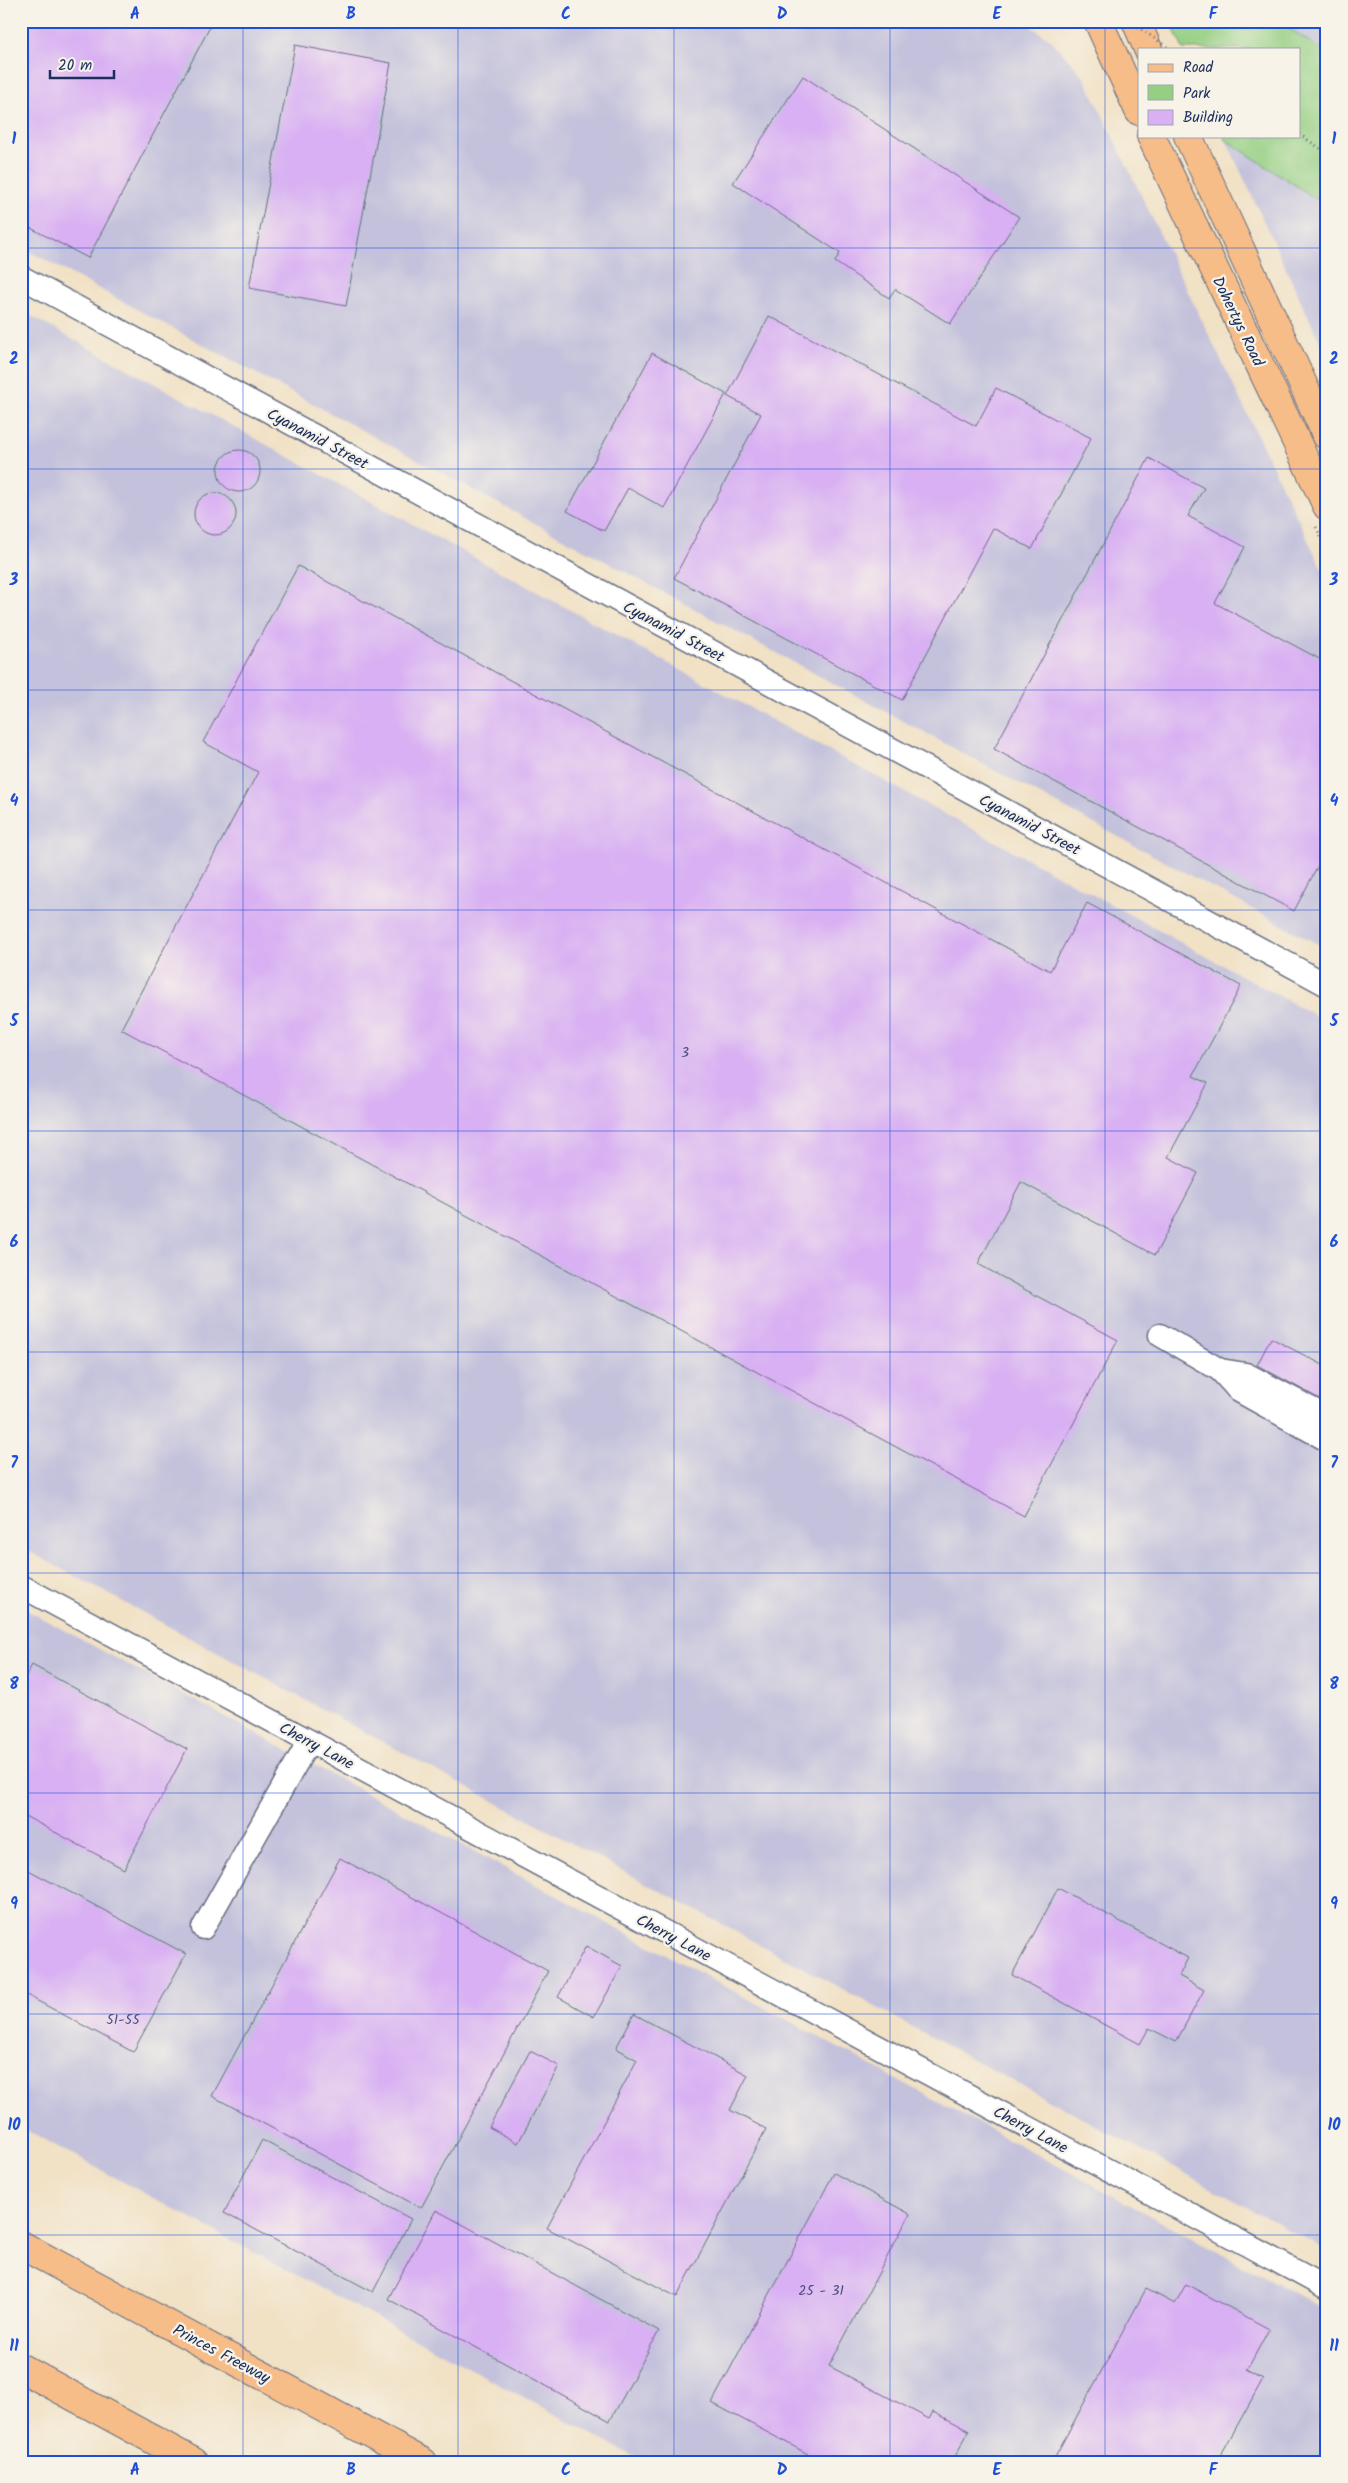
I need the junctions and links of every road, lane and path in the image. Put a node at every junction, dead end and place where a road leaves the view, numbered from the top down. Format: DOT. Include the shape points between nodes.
graph roads {
  1 [pos="1098,21"];
  2 [pos="1129,21"];
  3 [pos="1136,21"];
  4 [pos="1148,48"];
  5 [pos="1169,48"];
  6 [pos="1138,109"];
  7 [pos="1300,135"];
  8 [pos="1152,138"];
  9 [pos="1189,138"];
  10 [pos="1327,152"];
  11 [pos="21,278"];
  12 [pos="1327,436"];
  13 [pos="1327,506"];
  14 [pos="1327,985"];
  15 [pos="1160,1335"];
  16 [pos="1220,1370"];
  17 [pos="1327,1417"];
  18 [pos="1327,1440"];
  19 [pos="21,1586"];
  20 [pos="309,1741"];
  21 [pos="203,1928"];
  22 [pos="21,2245"];
  23 [pos="1327,2288"];
  24 [pos="21,2368"];
  25 [pos="194,2462"];
  26 [pos="423,2462"];
  1 -- 6 [label="main road"];
  2 -- 5 [label="path, bridge"];
  3 -- 4 [label="main road"];
  7 -- 10 [label="path"];
  8 -- 13 [label="main road, Dohertys Road"];
  9 -- 12 [label="main road, Dohertys Road"];
  11 -- 14 [label="street, Cyanamid Street"];
  15 -- 16 [label="street"];
  16 -- 17 [label="street" via="1246,1374"];
  16 -- 18 [label="street" via="1239,1391"];
  19 -- 20 [label="street, Cherry Lane"];
  20 -- 21 [label="street"];
  20 -- 23 [label="street, Cherry Lane"];
  22 -- 26 [label="main road, Princes Freeway"];
  24 -- 25 [label="main road"];
}
